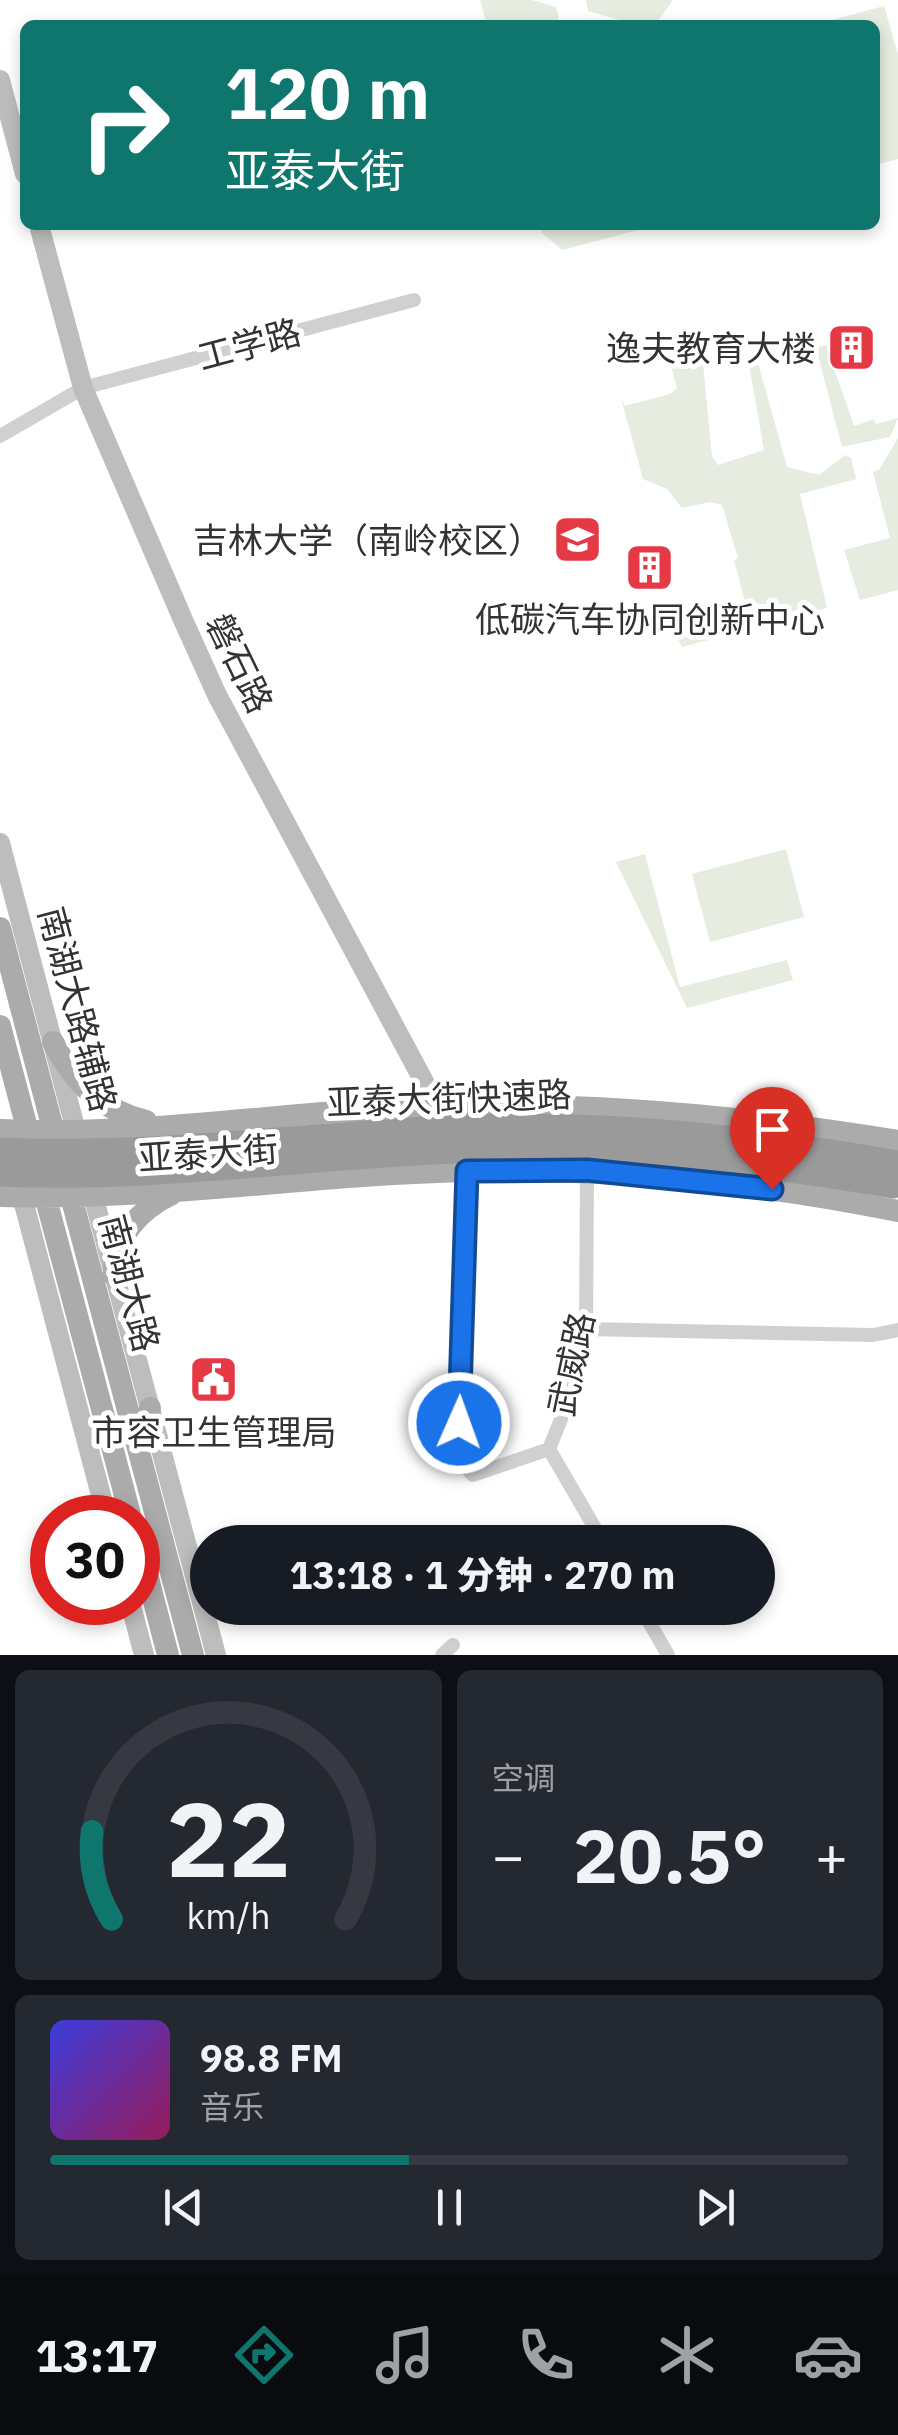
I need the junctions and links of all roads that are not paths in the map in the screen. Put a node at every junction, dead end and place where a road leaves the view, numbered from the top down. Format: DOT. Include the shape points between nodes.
graph roads {
  1 [pos="0,80"];
  2 [pos="20,155"];
  3 [pos="39,230"];
  4 [pos="414,300"];
  5 [pos="83,388"];
  6 [pos="0,436"];
  7 [pos="0,842"];
  8 [pos="0,928"];
  9 [pos="0,1026"];
  10 [pos="53,1042"];
  11 [pos="438,1106"];
  12 [pos="170,1126"];
  13 [pos="1,1131"];
  14 [pos="28,1131"];
  15 [pos="65,1131"];
  16 [pos="898,1141"];
  17 [pos="587,1170"];
  18 [pos="467,1171"];
  19 [pos="0,1174"];
  20 [pos="896,1186"];
  21 [pos="176,1192"];
  22 [pos="11,1197"];
  23 [pos="82,1197"];
  24 [pos="46,1198"];
  25 [pos="114,1276"];
  26 [pos="586,1329"];
  27 [pos="898,1330"];
  28 [pos="150,1408"];
  29 [pos="138,1446"];
  30 [pos="550,1449"];
  31 [pos="101,1495"];
  32 [pos="126,1495"];
  33 [pos="593,1525"];
  34 [pos="160,1624"];
  35 [pos="136,1625"];
  36 [pos="651,1625"];
  37 [pos="144,1655"];
  38 [pos="168,1655"];
  39 [pos="193,1655"];
  40 [pos="216,1655"];
  41 [pos="668,1655"];
  1 -- 2 [label="street"];
  3 -- 5 [label="street, 磐石路"];
  4 -- 5 [label="street, 工学路"];
  5 -- 6 [label="street, 工学路"];
  5 -- 11 [label="street, 磐石路" via="218,696"];
  7 -- 10 [label="street, 南湖大路辅路"];
  8 -- 15 [label="main road, 南湖大路"];
  9 -- 14 [label="main road, 南湖大路"];
  10 -- 12 [label="main road" via="98,1100"];
  10 -- 15 [label="street, 南湖大路辅路"];
  11 -- 12 [label="main road, 亚泰大街"];
  11 -- 16 [label="main road, 亚泰大街" via="611,1108"];
  12 -- 15 [label="main road, 亚泰大街"];
  13 -- 14 [label="main road, 亚泰大街"];
  13 -- 20 [label="highway, 亚泰大街快速路, bridge" via="96,1152 508,1126 705,1135"];
  13 -- 22 [label="street"];
  14 -- 15 [label="main road, 亚泰大街"];
  14 -- 24 [label="main road, 南湖大路"];
  15 -- 23 [label="main road, 南湖大路"];
  17 -- 18 [label="main road, 亚泰大街"];
  17 -- 20 [label="main road, 亚泰大街" via="748,1185"];
  17 -- 26 [label="street, 武威路"];
  18 -- 21 [label="main road, 亚泰大街"];
  18 -- 30 [label="street" via="458,1460 473,1475"];
  19 -- 20 [label="highway, 亚泰大街快速路, bridge" via="102,1177 509,1150 708,1160"];
  21 -- 23 [label="main road, 亚泰大街"];
  21 -- 25 [label="main road" via="149,1206 128,1231"];
  22 -- 24 [label="main road, 亚泰大街"];
  22 -- 31 [label="street"];
  23 -- 24 [label="main road, 亚泰大街"];
  23 -- 25 [label="street"];
  23 -- 29 [label="main road, 南湖大路"];
  24 -- 32 [label="main road, 南湖大路"];
  25 -- 28 [label="street"];
  26 -- 27 [label="street" via="873,1336"];
  26 -- 30 [label="street, 武威路"];
  28 -- 29 [label="main road"];
  28 -- 40 [label="street"];
  29 -- 39 [label="main road, 南湖大路"];
  30 -- 33 [label="street, 武威路"];
  34 -- 38 [label="main road"];
  35 -- 37 [label="street"];
  36 -- 41 [label="street"];
}
